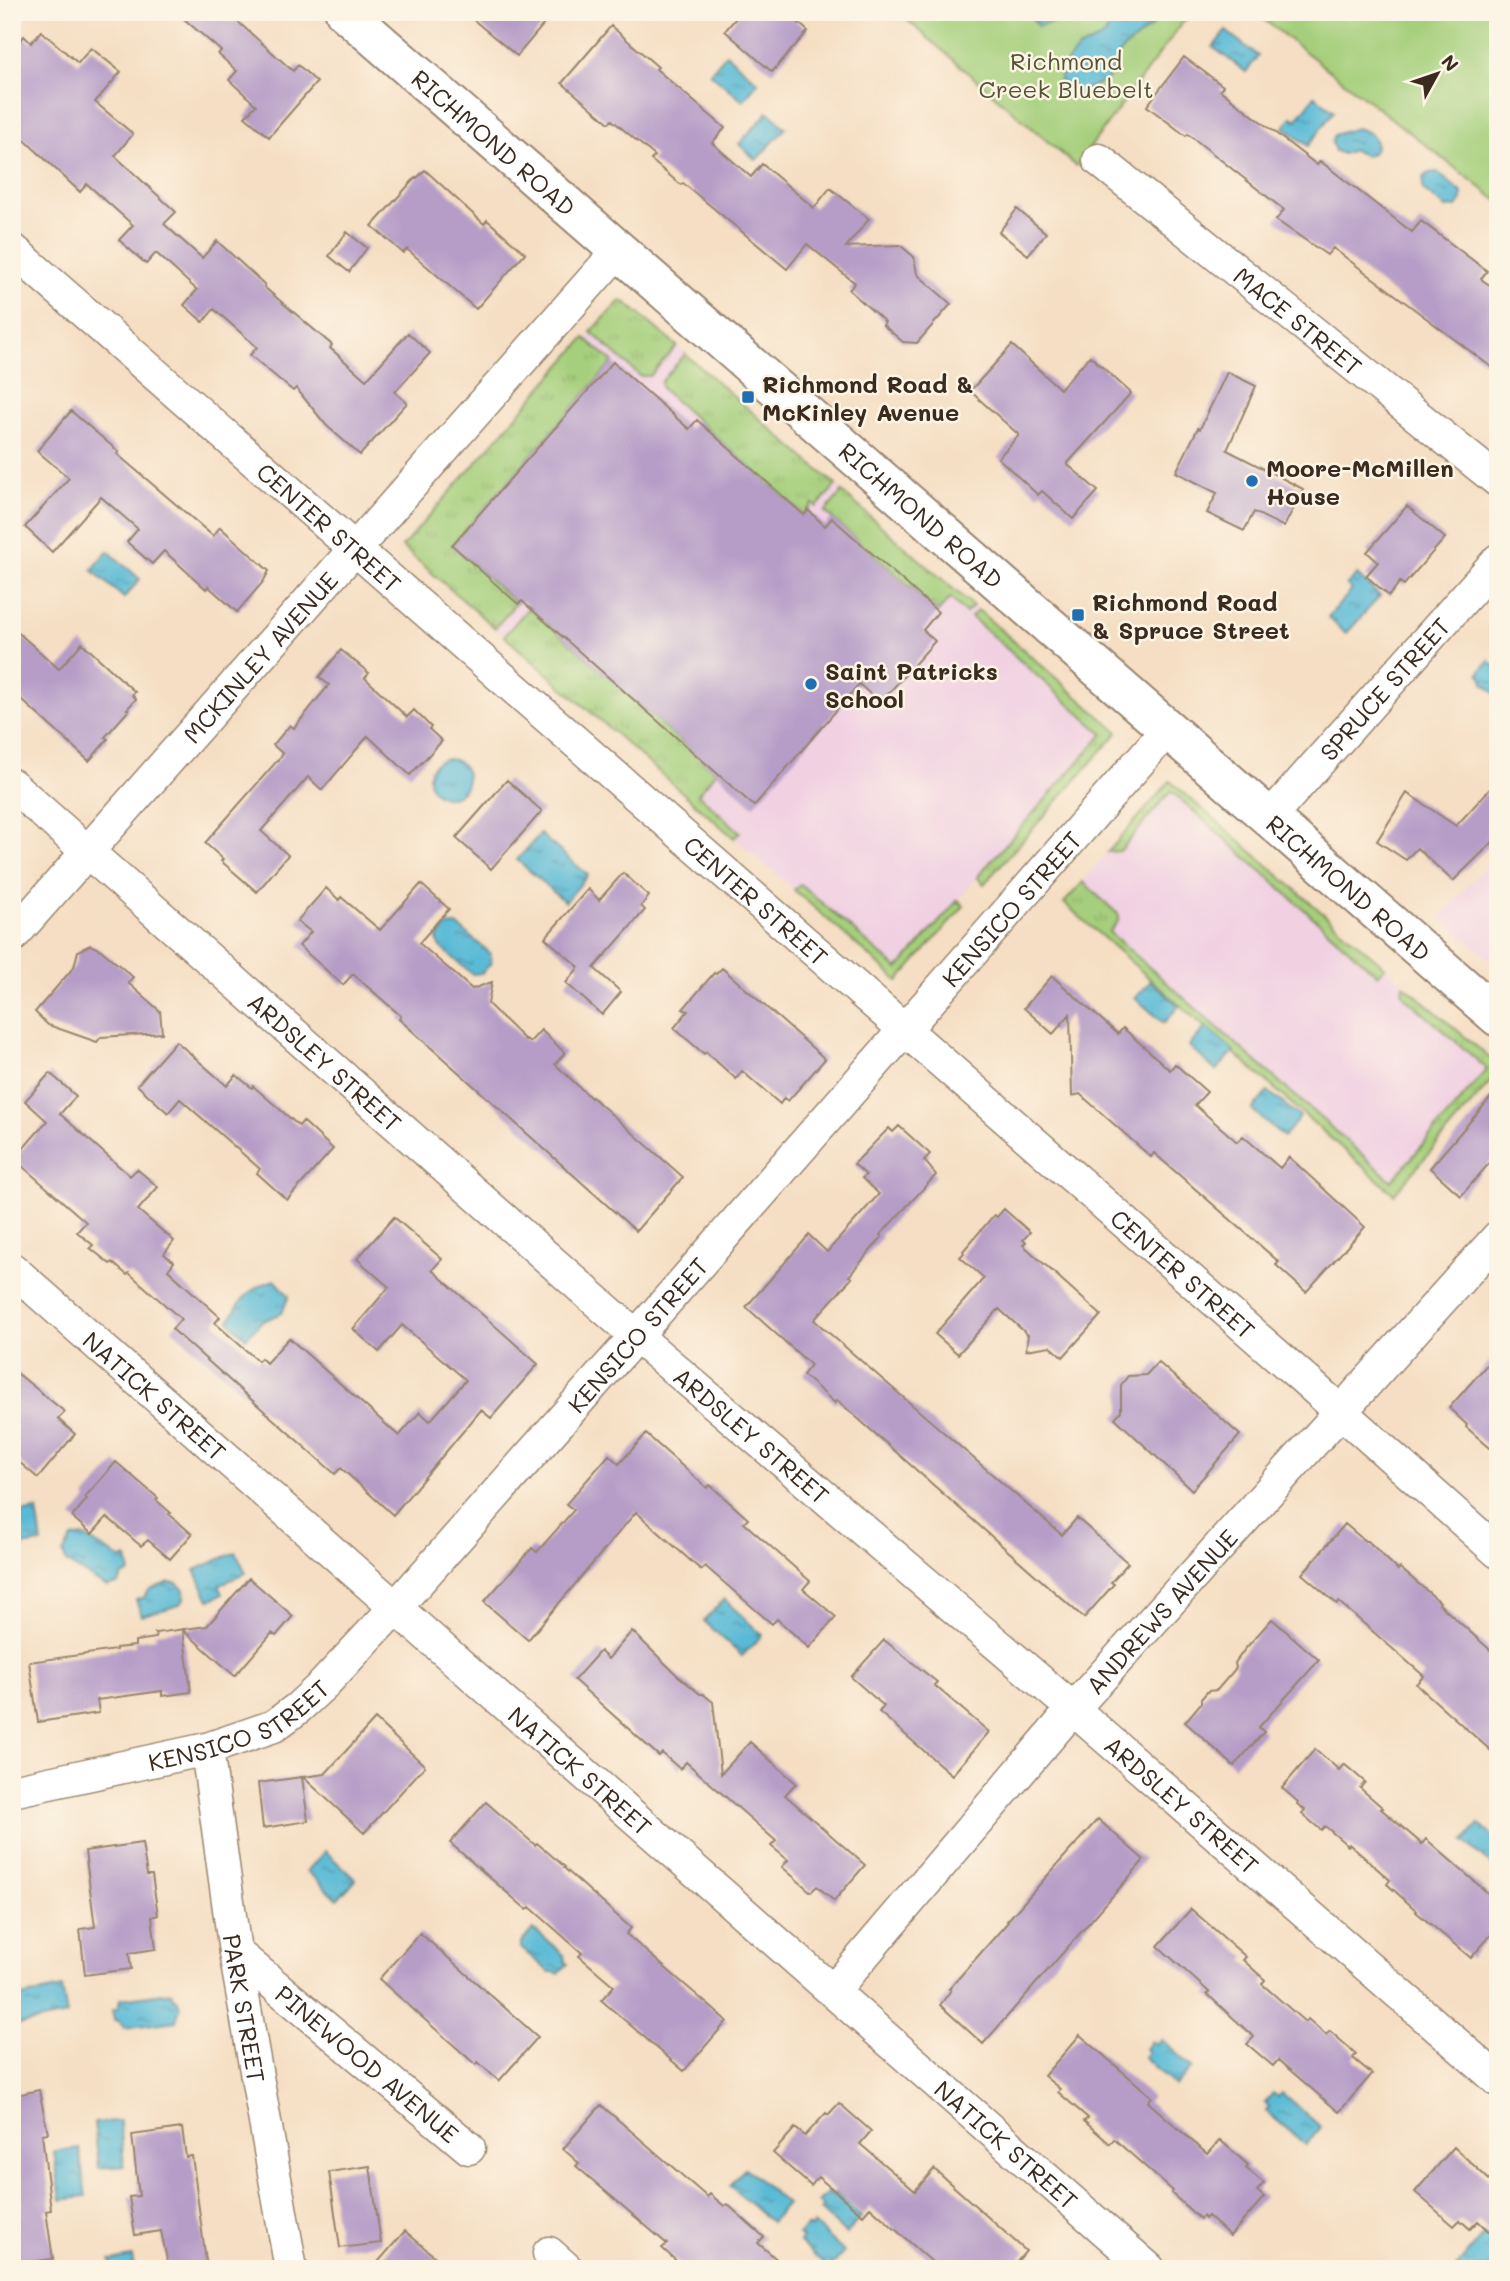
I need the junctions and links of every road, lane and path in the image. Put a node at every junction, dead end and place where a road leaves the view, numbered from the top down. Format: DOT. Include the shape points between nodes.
graph roads {
  1 [pos="349,14"];
  2 [pos="1099,160"];
  3 [pos="12,249"];
  4 [pos="619,250"];
  5 [pos="1498,481"];
  6 [pos="355,548"];
  7 [pos="1498,560"];
  8 [pos="1168,729"];
  9 [pos="12,785"];
  10 [pos="1270,817"];
  11 [pos="87,852"];
  12 [pos="12,937"];
  13 [pos="1498,1017"];
  14 [pos="905,1031"];
  15 [pos="1498,1237"];
  16 [pos="12,1269"];
  17 [pos="636,1336"];
  18 [pos="1340,1411"];
  19 [pos="1498,1552"];
  20 [pos="395,1608"];
  21 [pos="1073,1709"];
  22 [pos="207,1749"];
  23 [pos="12,1791"];
  24 [pos="235,1952"];
  25 [pos="834,1991"];
  26 [pos="1498,2080"];
  27 [pos="469,2148"];
  28 [pos="290,2269"];
  29 [pos="1149,2269"];
  1 -- 4 [label="street, RICHMOND ROAD"];
  2 -- 5 [label="street, MACE STREET"];
  3 -- 6 [label="street, CENTER STREET"];
  4 -- 6 [label="street, MCKINLEY AVENUE"];
  4 -- 8 [label="street, RICHMOND ROAD"];
  6 -- 11 [label="street, MCKINLEY AVENUE"];
  6 -- 14 [label="street, CENTER STREET"];
  7 -- 10 [label="street, SPRUCE STREET"];
  8 -- 10 [label="street, RICHMOND ROAD"];
  8 -- 14 [label="street, KENSICO STREET"];
  9 -- 11 [label="street, ARDSLEY STREET"];
  10 -- 13 [label="street, RICHMOND ROAD"];
  11 -- 12 [label="street, MCKINLEY AVENUE"];
  11 -- 17 [label="street, ARDSLEY STREET"];
  14 -- 17 [label="street, KENSICO STREET"];
  14 -- 18 [label="street, CENTER STREET"];
  15 -- 18 [label="street, ANDREWS AVENUE"];
  16 -- 20 [label="street, NATICK STREET"];
  17 -- 20 [label="street, KENSICO STREET"];
  17 -- 21 [label="street, ARDSLEY STREET"];
  18 -- 19 [label="street, CENTER STREET"];
  18 -- 21 [label="street, ANDREWS AVENUE"];
  20 -- 22 [label="street, KENSICO STREET" via="298,1708 274,1726"];
  20 -- 25 [label="street, NATICK STREET"];
  21 -- 25 [label="street, ANDREWS AVENUE"];
  21 -- 26 [label="street, ARDSLEY STREET"];
  22 -- 23 [label="street, KENSICO STREET"];
  22 -- 24 [label="street, PARK STREET"];
  24 -- 27 [label="street, PINEWOOD AVENUE"];
  24 -- 28 [label="street, PARK STREET"];
  25 -- 29 [label="street, NATICK STREET"];
}
